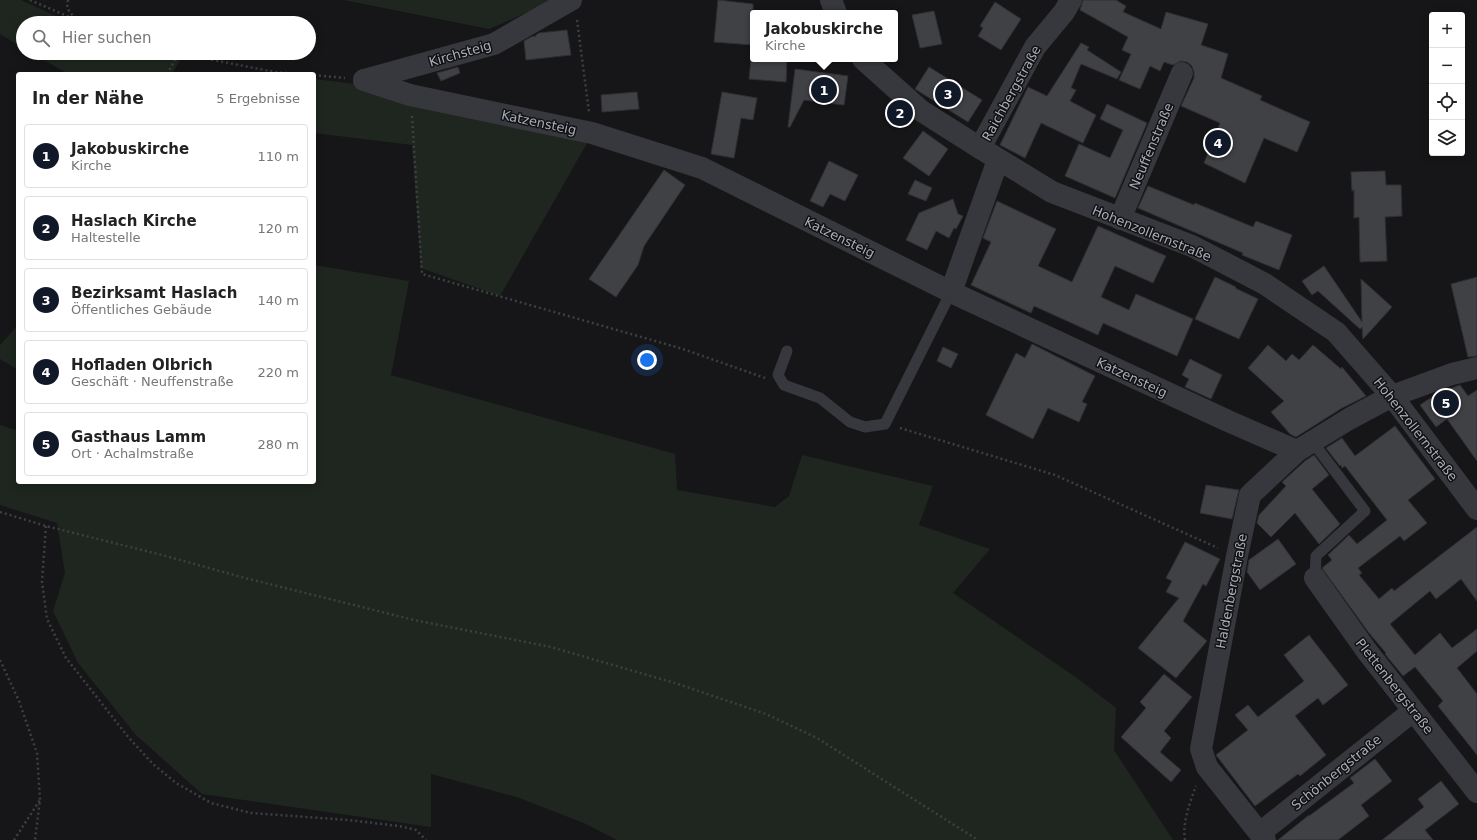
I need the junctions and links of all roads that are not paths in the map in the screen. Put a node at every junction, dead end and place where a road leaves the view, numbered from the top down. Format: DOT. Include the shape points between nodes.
graph roads {
  1 [pos="831,0"];
  2 [pos="1071,0"];
  3 [pos="574,8"];
  4 [pos="835,10"];
  5 [pos="866,62"];
  6 [pos="1182,73"];
  7 [pos="364,80"];
  8 [pos="980,148"];
  9 [pos="998,160"];
  10 [pos="1120,219"];
  11 [pos="951,292"];
  12 [pos="786,351"];
  13 [pos="1477,368"];
  14 [pos="1392,396"];
  15 [pos="1305,446"];
  16 [pos="1477,509"];
  17 [pos="1315,578"];
  18 [pos="1413,710"];
  19 [pos="1477,792"];
  20 [pos="1262,837"];
  1 -- 4 [label="street"];
  2 -- 8 [label="street, Raichbergstraße" via="1035,47"];
  3 -- 7 [label="street, Kirchsteig" via="494,44"];
  5 -- 8 [label="street, Hohenzollernstraße" via="920,110"];
  6 -- 10 [label="street, Neuffenstraße"];
  7 -- 11 [label="street, Katzensteig" via="410,95 592,133 702,168"];
  8 -- 9 [label="street, Hohenzollernstraße"];
  9 -- 10 [label="street, Hohenzollernstraße" via="1052,192"];
  9 -- 11 [label="street"];
  10 -- 14 [label="street, Hohenzollernstraße" via="1192,246 1264,284 1336,332"];
  11 -- 12 [label="lane" via="885,424 865,427 850,422 820,398 784,386 778,375"];
  11 -- 15 [label="street, Katzensteig" via="1228,421"];
  13 -- 14 [label="street, Haldenbergstraße" via="1452,374"];
  14 -- 15 [label="street, Haldenbergstraße"];
  14 -- 16 [label="street, Hohenzollernstraße"];
  15 -- 17 [label="lane" via="1365,511 1316,556"];
  15 -- 20 [label="street, Haldenbergstraße" via="1250,495 1202,749 1207,767"];
  17 -- 18 [label="street, Plettenbergstraße"];
  18 -- 19 [label="street, Plettenbergstraße"];
  18 -- 20 [label="street, Schönbergstraße"];
}
